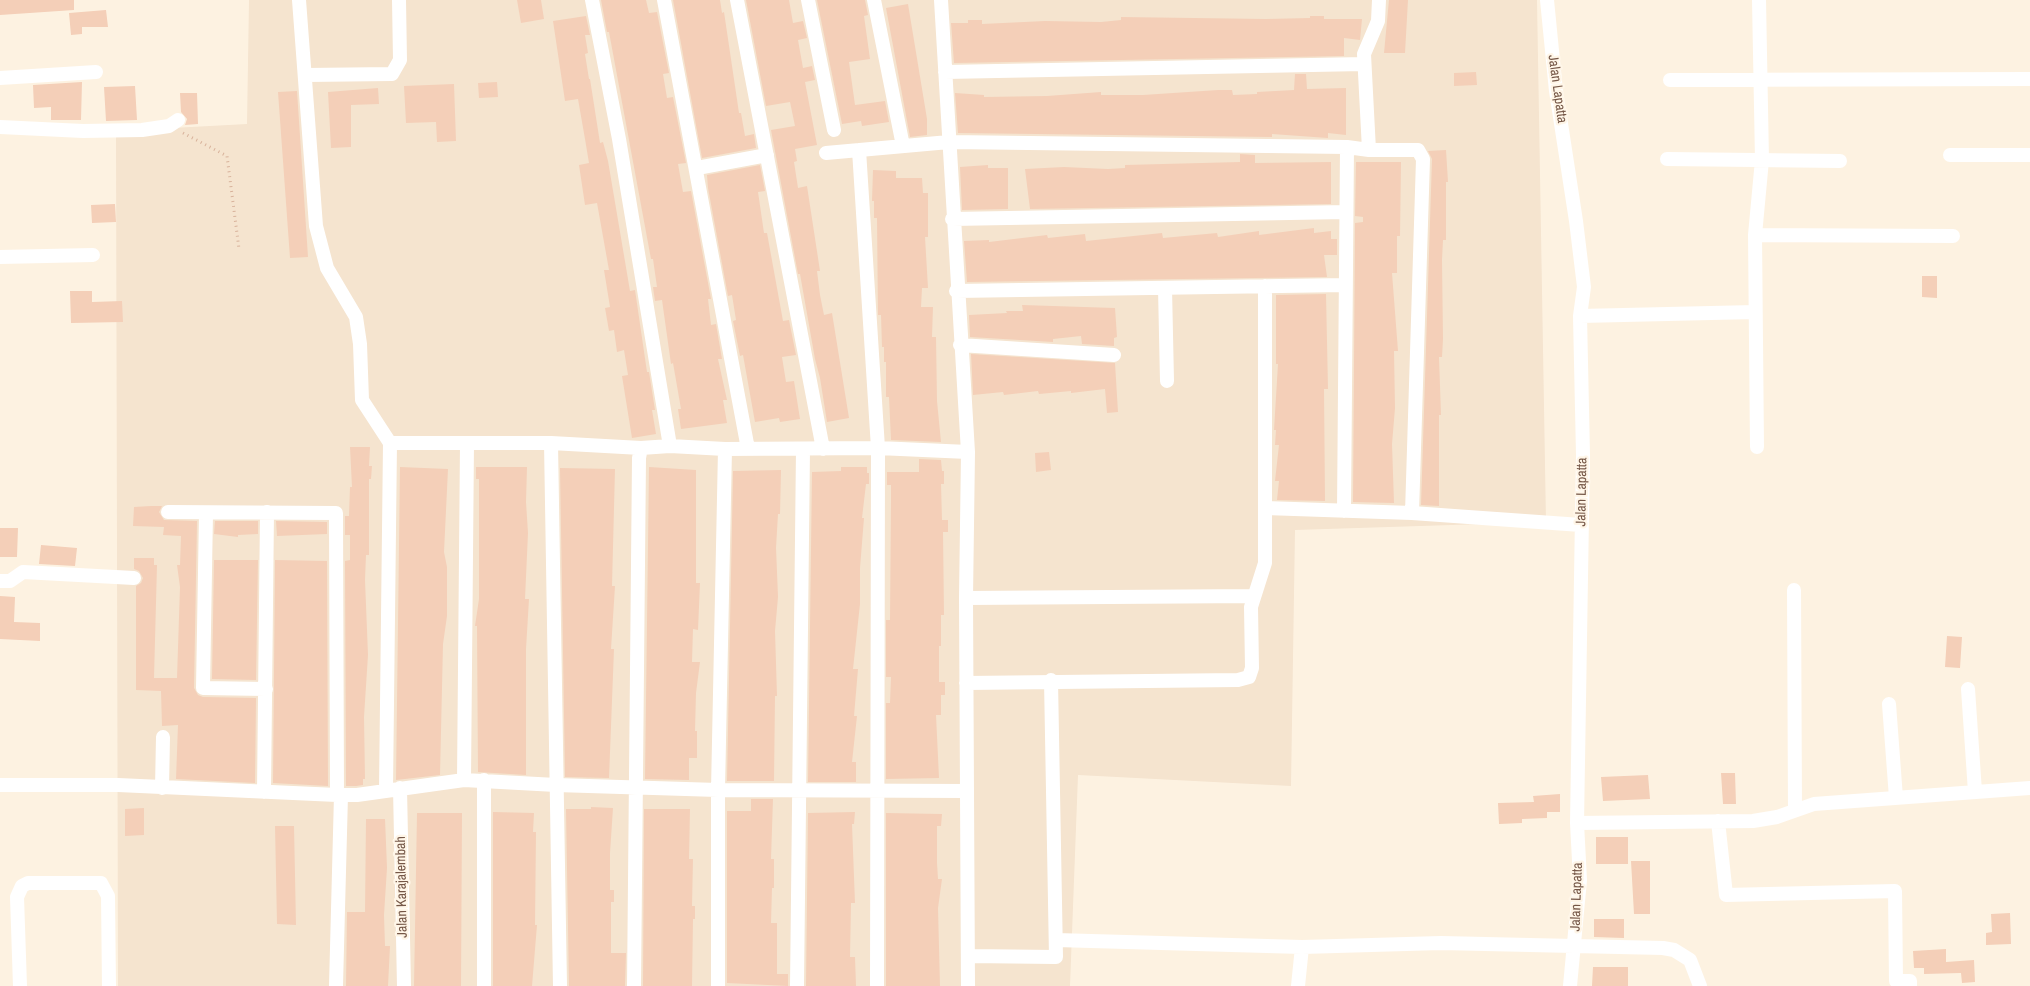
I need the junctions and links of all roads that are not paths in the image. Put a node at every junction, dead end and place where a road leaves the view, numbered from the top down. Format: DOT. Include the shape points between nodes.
graph roads {
  1 [pos="299,0"];
  2 [pos="399,0"];
  3 [pos="592,0"];
  4 [pos="664,0"];
  5 [pos="737,0"];
  6 [pos="808,0"];
  7 [pos="874,0"];
  8 [pos="940,0"];
  9 [pos="950,0"];
  10 [pos="1379,0"];
  11 [pos="1548,0"];
  12 [pos="1759,0"];
  13 [pos="1364,64"];
  14 [pos="96,72"];
  15 [pos="945,72"];
  16 [pos="306,75"];
  17 [pos="0,78"];
  18 [pos="2030,79"];
  19 [pos="1670,80"];
  20 [pos="1760,80"];
  21 [pos="174,123"];
  22 [pos="0,127"];
  23 [pos="834,130"];
  24 [pos="949,142"];
  25 [pos="903,146"];
  26 [pos="1348,147"];
  27 [pos="859,150"];
  28 [pos="1369,150"];
  29 [pos="826,153"];
  30 [pos="767,155"];
  31 [pos="1950,155"];
  32 [pos="2030,155"];
  33 [pos="1667,159"];
  34 [pos="1762,160"];
  35 [pos="1840,161"];
  36 [pos="697,168"];
  37 [pos="1346,212"];
  38 [pos="952,219"];
  39 [pos="1755,235"];
  40 [pos="1953,236"];
  41 [pos="93,255"];
  42 [pos="0,257"];
  43 [pos="1345,285"];
  44 [pos="1265,286"];
  45 [pos="1165,288"];
  46 [pos="956,291"];
  47 [pos="1755,312"];
  48 [pos="1580,316"];
  49 [pos="960,345"];
  50 [pos="1114,355"];
  51 [pos="1167,381"];
  52 [pos="390,443"];
  53 [pos="467,443"];
  54 [pos="551,443"];
  55 [pos="670,446"];
  56 [pos="1758,447"];
  57 [pos="641,448"];
  58 [pos="878,448"];
  59 [pos="725,449"];
  60 [pos="748,449"];
  61 [pos="803,449"];
  62 [pos="822,449"];
  63 [pos="968,452"];
  64 [pos="1265,508"];
  65 [pos="1344,511"];
  66 [pos="168,512"];
  67 [pos="267,512"];
  68 [pos="206,513"];
  69 [pos="1412,513"];
  70 [pos="1581,525"];
  71 [pos="134,578"];
  72 [pos="0,581"];
  73 [pos="1794,590"];
  74 [pos="1254,596"];
  75 [pos="966,598"];
  76 [pos="1051,680"];
  77 [pos="966,683"];
  78 [pos="266,689"];
  79 [pos="1968,689"];
  80 [pos="1889,704"];
  81 [pos="163,738"];
  82 [pos="464,780"];
  83 [pos="484,780"];
  84 [pos="0,785"];
  85 [pos="556,785"];
  86 [pos="637,786"];
  87 [pos="162,788"];
  88 [pos="400,788"];
  89 [pos="2030,788"];
  90 [pos="386,790"];
  91 [pos="718,790"];
  92 [pos="798,790"];
  93 [pos="878,790"];
  94 [pos="967,791"];
  95 [pos="264,792"];
  96 [pos="1975,792"];
  97 [pos="339,795"];
  98 [pos="1896,798"];
  99 [pos="1795,810"];
  100 [pos="1718,821"];
  101 [pos="1577,823"];
  102 [pos="1056,940"];
  103 [pos="1302,947"];
  104 [pos="1574,947"];
  105 [pos="968,956"];
  106 [pos="20,986"];
  107 [pos="108,986"];
  108 [pos="336,986"];
  109 [pos="404,986"];
  110 [pos="484,986"];
  111 [pos="560,986"];
  112 [pos="634,986"];
  113 [pos="718,986"];
  114 [pos="797,986"];
  115 [pos="877,986"];
  116 [pos="968,986"];
  117 [pos="1298,986"];
  118 [pos="1570,986"];
  119 [pos="1700,986"];
  120 [pos="1910,986"];
  1 -- 16 [label="street"];
  2 -- 16 [label="street" via="400,60 392,74"];
  3 -- 55 [label="street" via="619,139"];
  4 -- 36 [label="street"];
  5 -- 30 [label="street"];
  6 -- 23 [label="street"];
  7 -- 25 [label="street"];
  8 -- 9 [label="street"];
  8 -- 15 [label="street"];
  10 -- 13 [label="street" via="1378,21 1364,54"];
  11 -- 48 [label="street, Jalan Lapatta" via="1556,91 1584,287"];
  12 -- 20 [label="street"];
  13 -- 15 [label="street"];
  13 -- 28 [label="street"];
  14 -- 17 [label="street"];
  15 -- 24 [label="street"];
  16 -- 52 [label="street" via="316,226 328,268 356,316 364,406"];
  18 -- 20 [label="street"];
  19 -- 20 [label="street"];
  20 -- 34 [label="street"];
  21 -- 22 [label="street" via="142,130"];
  24 -- 25 [label="street"];
  24 -- 26 [label="street"];
  24 -- 38 [label="street"];
  25 -- 27 [label="street"];
  26 -- 28 [label="street"];
  26 -- 37 [label="street"];
  27 -- 29 [label="street"];
  27 -- 58 [label="street"];
  28 -- 69 [label="street" via="1416,150 1423,160"];
  30 -- 36 [label="street"];
  30 -- 62 [label="street"];
  31 -- 32 [label="street"];
  33 -- 34 [label="street"];
  34 -- 35 [label="street"];
  34 -- 39 [label="street"];
  36 -- 60 [label="street"];
  37 -- 38 [label="street"];
  37 -- 43 [label="street"];
  38 -- 46 [label="street"];
  39 -- 40 [label="street"];
  39 -- 47 [label="street"];
  41 -- 42 [label="street"];
  43 -- 44 [label="street"];
  43 -- 65 [label="street"];
  44 -- 45 [label="street"];
  44 -- 64 [label="street"];
  45 -- 46 [label="street"];
  45 -- 51 [label="street"];
  46 -- 49 [label="street"];
  47 -- 48 [label="street"];
  47 -- 56 [label="street"];
  48 -- 70 [label="street, Jalan Lapatta"];
  49 -- 50 [label="street"];
  49 -- 63 [label="street"];
  52 -- 53 [label="street"];
  52 -- 90 [label="street"];
  53 -- 54 [label="street"];
  53 -- 82 [label="street"];
  54 -- 57 [label="street"];
  54 -- 85 [label="street"];
  55 -- 57 [label="street"];
  55 -- 59 [label="street"];
  57 -- 86 [label="street" via="638,458"];
  58 -- 62 [label="street"];
  58 -- 63 [label="street"];
  58 -- 93 [label="street"];
  59 -- 60 [label="street"];
  59 -- 91 [label="street"];
  60 -- 61 [label="street"];
  61 -- 62 [label="street"];
  61 -- 92 [label="street"];
  63 -- 75 [label="street"];
  64 -- 65 [label="street"];
  64 -- 74 [label="street" via="1265,563"];
  65 -- 69 [label="street"];
  66 -- 68 [label="street"];
  67 -- 68 [label="street"];
  67 -- 78 [label="street"];
  67 -- 97 [label="street" via="336,513"];
  68 -- 78 [label="street" via="203,688"];
  69 -- 70 [label="street"];
  70 -- 101 [label="street, Jalan Lapatta"];
  71 -- 72 [label="street" via="23,572 10,581"];
  73 -- 99 [label="street"];
  74 -- 75 [label="street"];
  74 -- 76 [label="street" via="1250,618 1252,668 1249,677 1238,680"];
  75 -- 77 [label="street"];
  76 -- 77 [label="street"];
  76 -- 102 [label="street"];
  77 -- 94 [label="street"];
  78 -- 95 [label="street"];
  79 -- 96 [label="street"];
  80 -- 98 [label="street"];
  81 -- 87 [label="street"];
  82 -- 83 [label="street"];
  82 -- 88 [label="street"];
  83 -- 85 [label="street"];
  83 -- 110 [label="street"];
  84 -- 87 [label="street"];
  85 -- 86 [label="street"];
  85 -- 111 [label="street"];
  86 -- 91 [label="street"];
  86 -- 112 [label="street"];
  87 -- 95 [label="street"];
  88 -- 90 [label="street"];
  88 -- 109 [label="street, Jalan Karajalembah"];
  89 -- 96 [label="street"];
  90 -- 97 [label="street"];
  91 -- 92 [label="street"];
  91 -- 113 [label="street"];
  92 -- 93 [label="street"];
  92 -- 114 [label="street"];
  93 -- 94 [label="street"];
  93 -- 115 [label="street"];
  94 -- 105 [label="street"];
  95 -- 97 [label="street"];
  96 -- 98 [label="street"];
  97 -- 108 [label="street"];
  98 -- 99 [label="street" via="1814,804"];
  99 -- 100 [label="street" via="1777,818"];
  100 -- 101 [label="street"];
  100 -- 120 [label="street" via="1726,895 1895,891 1896,981 1910,981"];
  101 -- 104 [label="street, Jalan Lapatta" via="1580,880"];
  102 -- 103 [label="street"];
  102 -- 105 [label="street" via="1054,958"];
  103 -- 104 [label="street" via="1441,942"];
  103 -- 117 [label="street"];
  104 -- 118 [label="street, Jalan Lapatta"];
  104 -- 119 [label="street" via="1674,950 1690,960"];
  105 -- 116 [label="street"];
  106 -- 107 [label="street" via="17,897 22,886 28,883 93,883 104,887 109,902"];
}
